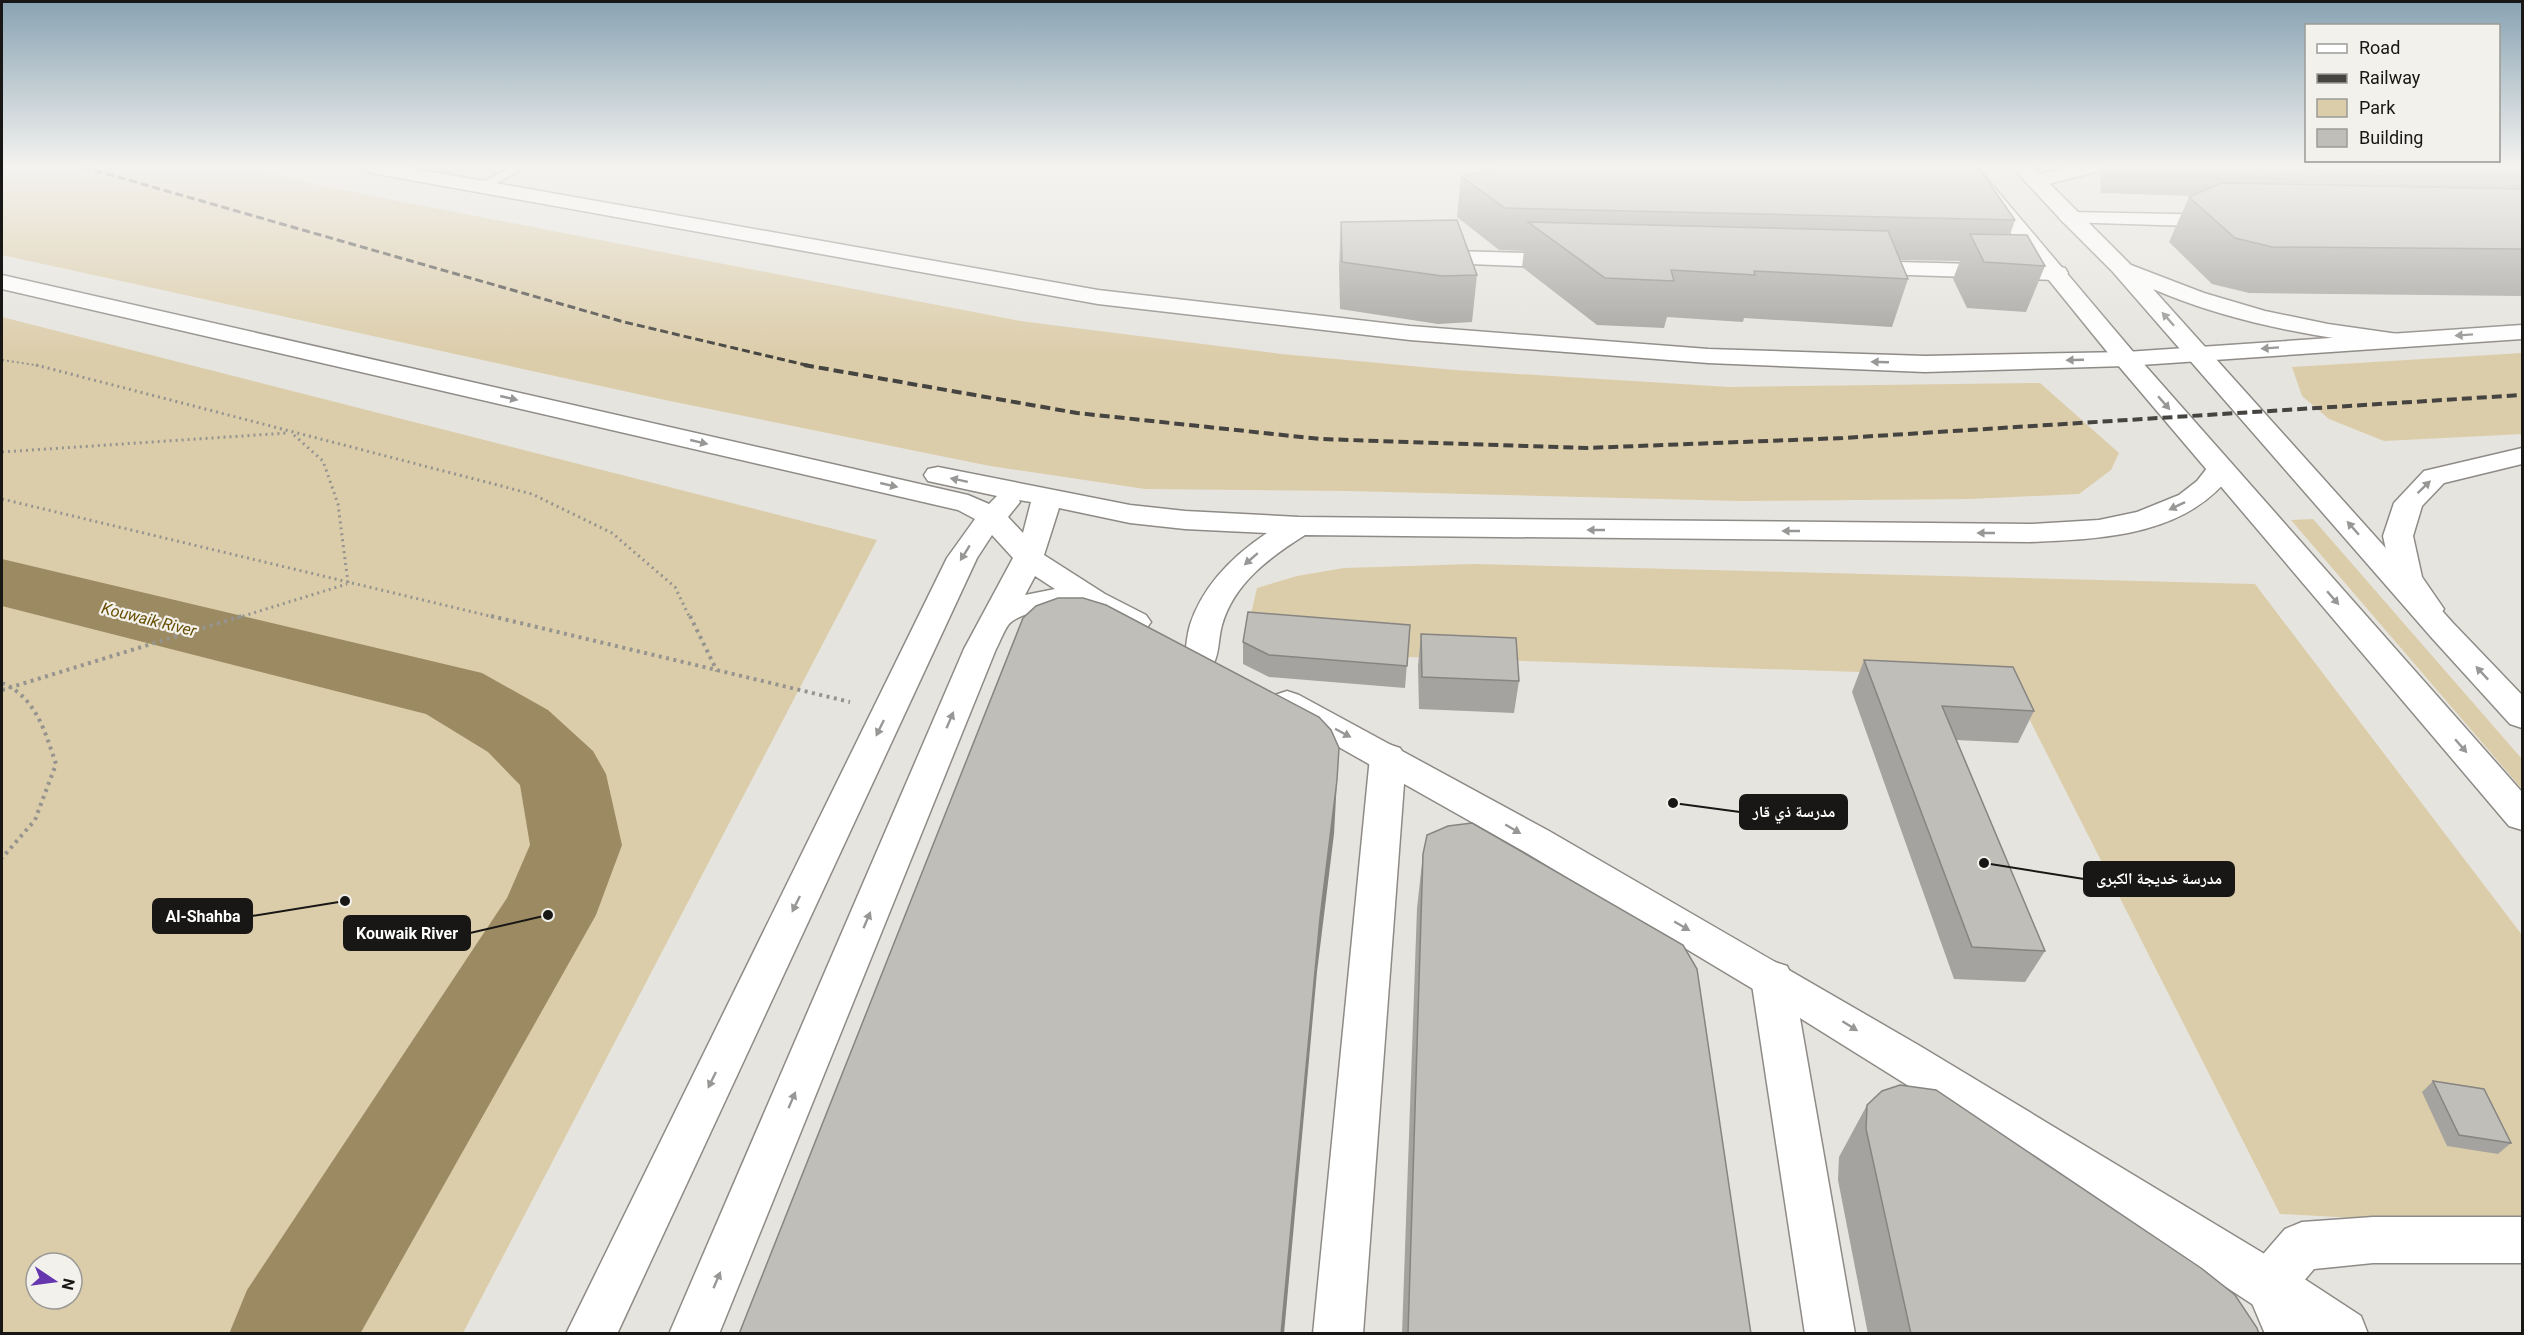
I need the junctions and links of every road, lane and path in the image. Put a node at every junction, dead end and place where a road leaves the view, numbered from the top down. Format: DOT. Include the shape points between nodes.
graph roads {
  1 [pos="718,229"];
  2 [pos="2020,229"];
  3 [pos="2082,229"];
  4 [pos="1452,258"];
  5 [pos="1583,261"];
  6 [pos="2120,266"];
  7 [pos="2,268"];
  8 [pos="1844,268"];
  9 [pos="2057,273"];
  10 [pos="2,282"];
  11 [pos="2523,332"];
  12 [pos="2396,340"];
  13 [pos="2199,353"];
  14 [pos="2126,359"];
  15 [pos="2,360"];
  16 [pos="292,433"];
  17 [pos="2,452"];
  18 [pos="2523,456"];
  19 [pos="2221,469"];
  20 [pos="2,499"];
  21 [pos="1018,503"];
  22 [pos="1299,526"];
  23 [pos="1029,558"];
  24 [pos="348,583"];
  25 [pos="1094,601"];
  26 [pos="995,618"];
  27 [pos="2442,630"];
  28 [pos="1204,658"];
  29 [pos="717,671"];
  30 [pos="2,683"];
  31 [pos="14,686"];
  32 [pos="2,690"];
  33 [pos="888,712"];
  34 [pos="2523,716"];
  35 [pos="1388,757"];
  36 [pos="2523,816"];
  37 [pos="2,858"];
  38 [pos="1772,978"];
  39 [pos="2523,1240"];
  40 [pos="2269,1284"];
  41 [pos="591,1334"];
  42 [pos="694,1334"];
  43 [pos="1338,1334"];
  44 [pos="1830,1334"];
  45 [pos="2291,1334"];
  46 [pos="2343,1334"];
  14 -- 1 [label="main road, one-way" via="1891,363 1708,356 1410,333 1098,297"];
  2 -- 9 [label="main road"];
  3 -- 6 [label="main road"];
  4 -- 5 [label="main road"];
  6 -- 12 [label="main road" via="2186,295 2266,319"];
  13 -- 6 [label="main road, one-way"];
  21 -- 7 [label="main road, one-way"];
  8 -- 9 [label="main road"];
  9 -- 14 [label="main road"];
  10 -- 21 [label="main road, one-way" via="968,504"];
  11 -- 12 [label="main road, one-way"];
  12 -- 13 [label="main road, one-way"];
  13 -- 14 [label="main road"];
  27 -- 13 [label="main road, one-way"];
  14 -- 19 [label="main road, one-way"];
  15 -- 16 [label="path" via="28,363"];
  16 -- 17 [label="path"];
  16 -- 24 [label="path" via="322,461 338,504"];
  16 -- 29 [label="path" via="532,494 612,533 675,587"];
  27 -- 18 [label="main road, one-way" via="2407,577 2398,536 2408,503 2434,477"];
  19 -- 22 [label="main road, one-way" via="2207,487 2154,516 2075,532"];
  19 -- 36 [label="main road, one-way"];
  20 -- 24 [label="path"];
  21 -- 22 [label="main road"];
  21 -- 23 [label="main road"];
  21 -- 23 [label="main road" via="1043,516"];
  21 -- 33 [label="main road, one-way" via="962,558"];
  22 -- 28 [label="main road, one-way" via="1267,545 1220,595 1206,624"];
  23 -- 25 [label="main road"];
  23 -- 26 [label="main road"];
  24 -- 29 [label="path"];
  24 -- 31 [label="path"];
  25 -- 26 [label="main road" via="1053,599 1012,609"];
  25 -- 28 [label="main road"];
  42 -- 26 [label="main road, one-way"];
  34 -- 27 [label="main road, one-way"];
  28 -- 35 [label="main road, one-way"];
  29 -- 33 [label="path"];
  30 -- 31 [label="path"];
  31 -- 32 [label="path"];
  31 -- 37 [label="path" via="39,714 56,764 35,820"];
  33 -- 41 [label="main road, one-way"];
  35 -- 38 [label="main road, one-way"];
  35 -- 43 [label="main road"];
  38 -- 40 [label="main road, one-way"];
  38 -- 44 [label="main road"];
  39 -- 40 [label="main road" via="2373,1240 2302,1246"];
  40 -- 45 [label="main road"];
  40 -- 46 [label="main road"];
}
